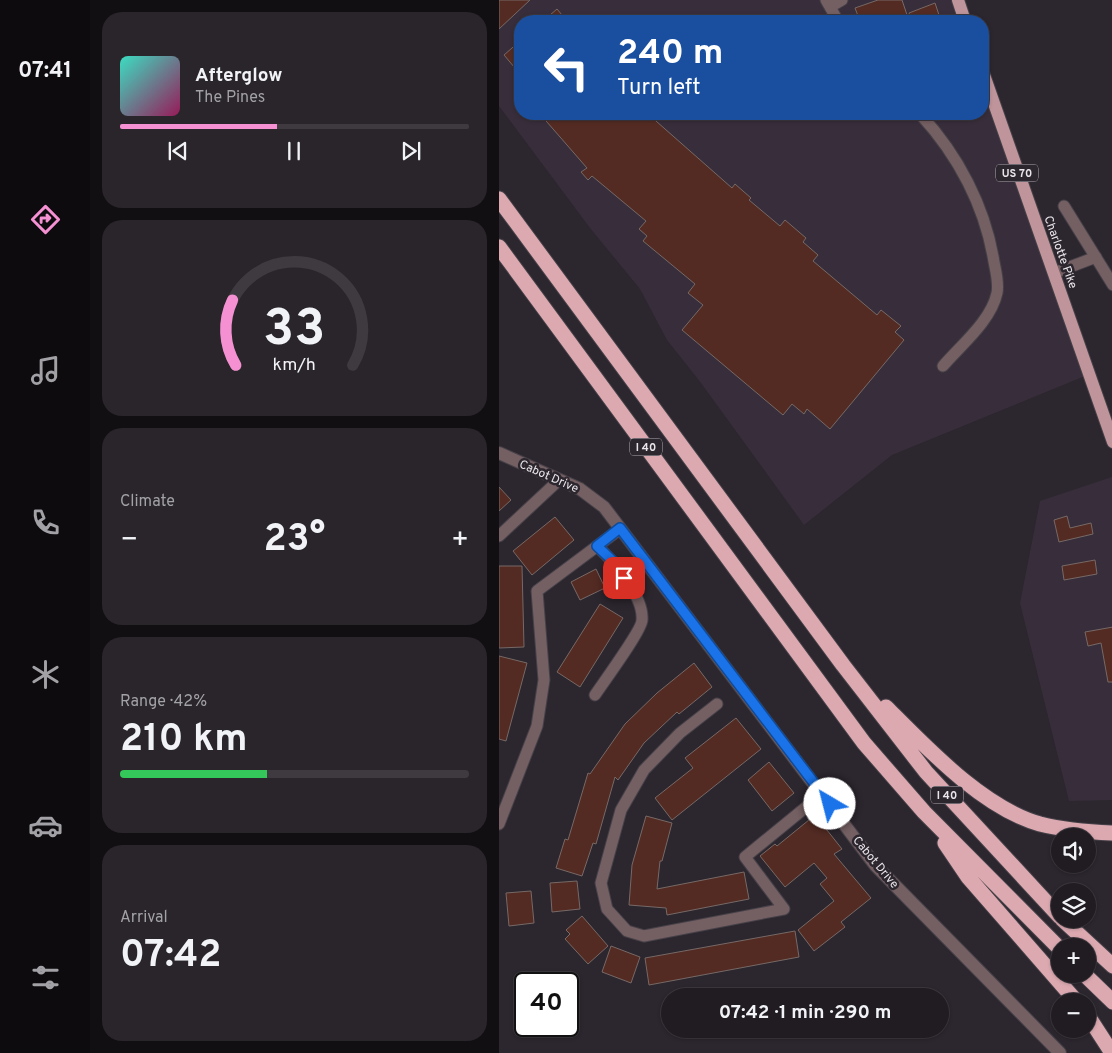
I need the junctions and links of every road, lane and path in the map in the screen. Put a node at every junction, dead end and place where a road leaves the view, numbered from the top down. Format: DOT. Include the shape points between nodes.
graph roads {
  1 [pos="842,0"];
  2 [pos="958,0"];
  3 [pos="828,4"];
  4 [pos="834,15"];
  5 [pos="963,15"];
  6 [pos="989,89"];
  7 [pos="926,120"];
  8 [pos="499,199"];
  9 [pos="1064,206"];
  10 [pos="499,247"];
  11 [pos="1095,257"];
  12 [pos="1054,273"];
  13 [pos="1112,285"];
  14 [pos="943,366"];
  15 [pos="1112,442"];
  16 [pos="499,453"];
  17 [pos="559,480"];
  18 [pos="620,528"];
  19 [pos="499,536"];
  20 [pos="597,546"];
  21 [pos="843,665"];
  22 [pos="595,695"];
  23 [pos="717,704"];
  24 [pos="822,794"];
  25 [pos="924,812"];
  26 [pos="499,824"];
  27 [pos="1112,833"];
  28 [pos="1051,907"];
  29 [pos="1072,928"];
  30 [pos="1051,940"];
  31 [pos="1112,966"];
  32 [pos="1093,983"];
  33 [pos="1069,993"];
  34 [pos="1112,1002"];
  35 [pos="1096,1028"];
  36 [pos="1059,1053"];
  37 [pos="1112,1053"];
  1 -- 3 [label="street"];
  2 -- 5 [label="main road"];
  3 -- 4 [label="street"];
  6 -- 12 [label="main road, Charlotte Pike / US 70"];
  7 -- 14 [label="street" via="971,187 992,245 998,283 988,313"];
  8 -- 21 [label="highway, I 40"];
  9 -- 11 [label="street"];
  10 -- 25 [label="highway, I 40" via="864,744"];
  11 -- 12 [label="street"];
  11 -- 13 [label="street"];
  12 -- 15 [label="main road, Charlotte Pike / US 70"];
  16 -- 17 [label="street, Cabot Drive"];
  17 -- 18 [label="street, Cabot Drive" via="581,489 604,507"];
  17 -- 19 [label="street"];
  18 -- 20 [label="street"];
  18 -- 24 [label="street, Cabot Drive"];
  20 -- 22 [label="street" via="616,564 641,606 643,622"];
  20 -- 26 [label="street" via="537,591 544,680 537,726"];
  21 -- 27 [label="highway" via="961,779 1003,807 1038,823 1083,832"];
  21 -- 28 [label="highway, I 40" via="926,772"];
  23 -- 24 [label="street" via="680,733 644,770 621,810 601,884 607,909 627,931 644,936 784,909 745,857"];
  24 -- 36 [label="street, Cabot Drive" via="875,865"];
  25 -- 30 [label="highway, I 40"];
  25 -- 33 [label="highway" via="968,877"];
  29 -- 31 [label="highway, I 40"];
  32 -- 34 [label="highway"];
  35 -- 37 [label="highway"];
}
